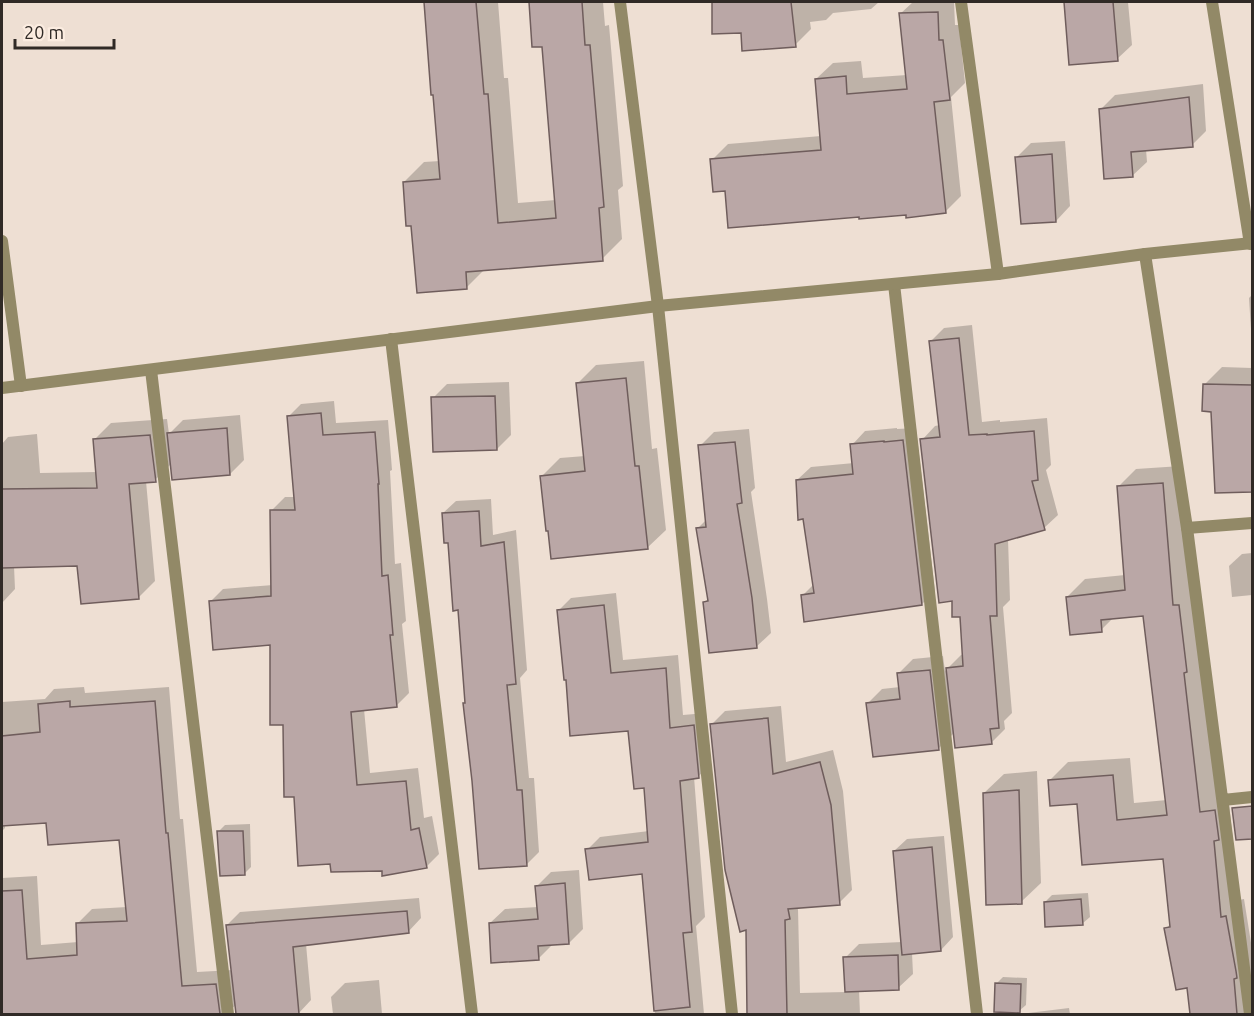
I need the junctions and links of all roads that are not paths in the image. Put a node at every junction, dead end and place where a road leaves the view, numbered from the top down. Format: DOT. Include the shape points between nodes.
graph roads {
  1 [pos="620,2"];
  2 [pos="961,2"];
  3 [pos="1212,2"];
  4 [pos="2,240"];
  5 [pos="1251,243"];
  6 [pos="1145,254"];
  7 [pos="998,274"];
  8 [pos="894,284"];
  9 [pos="658,306"];
  10 [pos="392,339"];
  11 [pos="151,370"];
  12 [pos="21,386"];
  13 [pos="2,388"];
  14 [pos="1252,523"];
  15 [pos="1187,528"];
  16 [pos="1252,797"];
  17 [pos="1222,800"];
  18 [pos="228,1014"];
  19 [pos="472,1014"];
  20 [pos="732,1014"];
  21 [pos="977,1014"];
  22 [pos="1250,1014"];
  1 -- 9 [label="street"];
  2 -- 7 [label="street"];
  3 -- 5 [label="street"];
  4 -- 12 [label="street"];
  5 -- 6 [label="street"];
  6 -- 7 [label="street"];
  6 -- 15 [label="street"];
  7 -- 8 [label="street"];
  8 -- 9 [label="street"];
  8 -- 21 [label="street"];
  9 -- 10 [label="street"];
  9 -- 20 [label="street"];
  10 -- 11 [label="street"];
  10 -- 19 [label="street"];
  11 -- 12 [label="street"];
  11 -- 18 [label="street"];
  12 -- 13 [label="street"];
  14 -- 15 [label="street"];
  15 -- 17 [label="street"];
  16 -- 17 [label="street"];
  17 -- 22 [label="street"];
}
